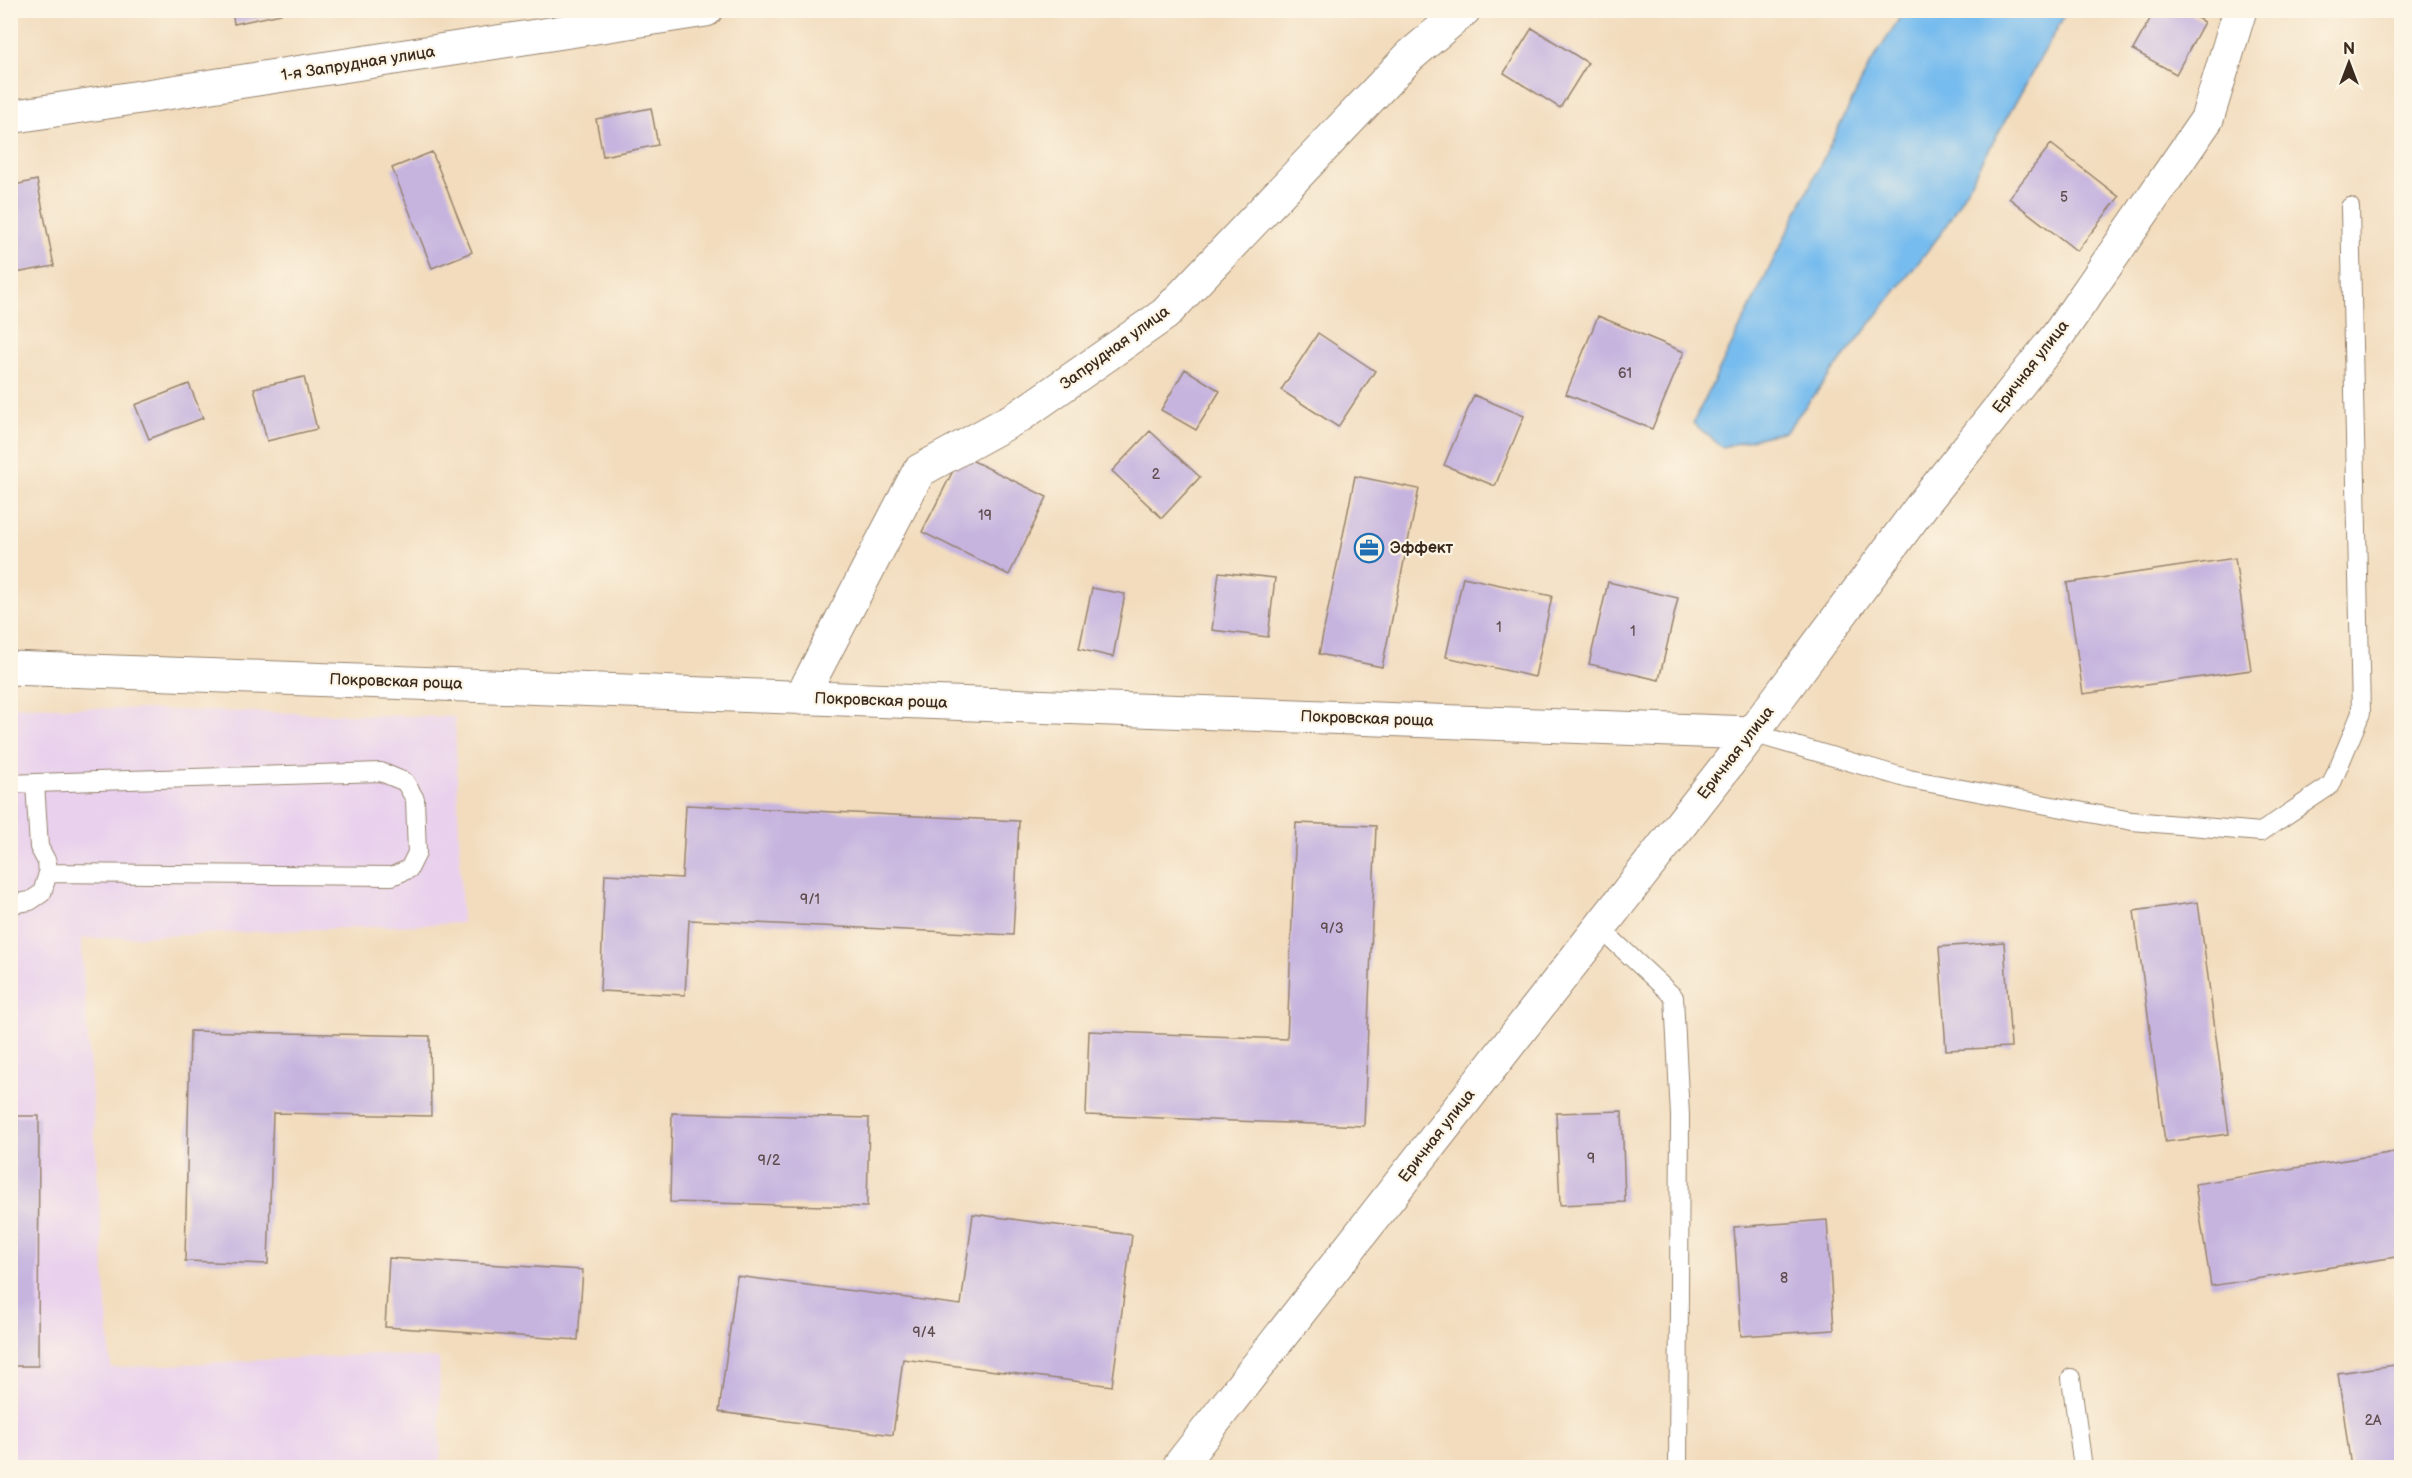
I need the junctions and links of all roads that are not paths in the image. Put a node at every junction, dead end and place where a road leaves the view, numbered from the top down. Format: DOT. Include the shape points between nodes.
graph roads {
  1 [pos="706,10"];
  2 [pos="1464,10"];
  3 [pos="2240,10"];
  4 [pos="10,117"];
  5 [pos="2350,207"];
  6 [pos="10,668"];
  7 [pos="801,698"];
  8 [pos="1752,733"];
  9 [pos="35,783"];
  10 [pos="10,784"];
  11 [pos="48,873"];
  12 [pos="10,904"];
  13 [pos="1600,928"];
  14 [pos="2071,1378"];
  15 [pos="1180,1465"];
  16 [pos="1678,1467"];
  17 [pos="2084,1467"];
  1 -- 4 [label="street, 1-я Запрудная улица"];
  2 -- 7 [label="street, Запрудная улица" via="1410,56 1166,314 1021,415 919,471"];
  3 -- 8 [label="street, Еричная улица" via="2207,119 2058,335 1923,504"];
  5 -- 8 [label="lane" via="2361,713 2331,785 2261,832 2132,821 1910,779"];
  6 -- 7 [label="street, Покровская роща"];
  7 -- 8 [label="street, Покровская роща"];
  8 -- 13 [label="street, Еричная улица"];
  9 -- 10 [label="lane"];
  9 -- 11 [label="lane" via="39,847"];
  9 -- 11 [label="lane" via="381,772 405,782 415,799 417,854 409,869 392,876"];
  11 -- 12 [label="lane" via="42,893 30,901"];
  13 -- 15 [label="street, Еричная улица"];
  13 -- 16 [label="lane" via="1674,997 1680,1116"];
  14 -- 17 [label="lane"];
}
